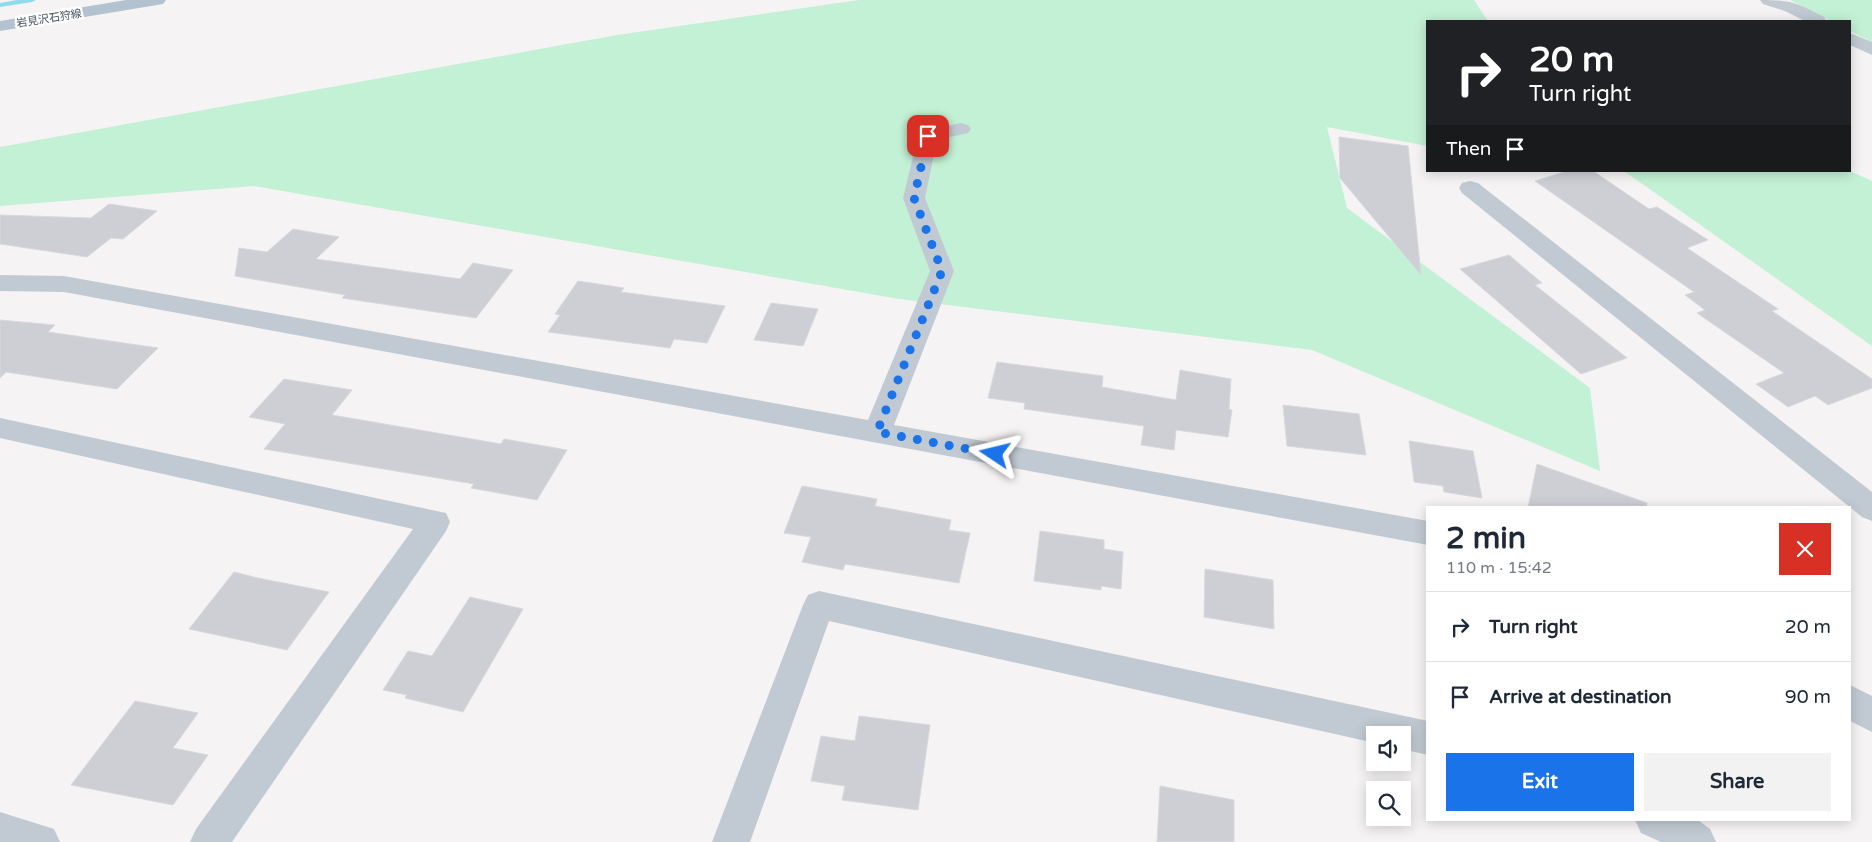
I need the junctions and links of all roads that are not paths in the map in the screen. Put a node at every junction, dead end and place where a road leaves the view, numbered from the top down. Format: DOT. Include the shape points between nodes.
graph roads {
  1 [pos="157,0"];
  2 [pos="1769,0"];
  3 [pos="1816,20"];
  4 [pos="0,26"];
  5 [pos="1851,38"];
  6 [pos="1872,49"];
  7 [pos="961,129"];
  8 [pos="1470,188"];
  9 [pos="0,283"];
  10 [pos="0,428"];
  11 [pos="877,432"];
  12 [pos="1872,509"];
  13 [pos="1426,533"];
  14 [pos="1851,702"];
  15 [pos="1872,716"];
  16 [pos="1426,738"];
  17 [pos="1656,821"];
  18 [pos="0,831"];
  19 [pos="41,842"];
  20 [pos="209,842"];
  21 [pos="730,842"];
  22 [pos="1697,842"];
  1 -- 4 [label="main road, 岩見沢石狩線"];
  2 -- 3 [label="street"];
  5 -- 6 [label="street"];
  7 -- 11 [label="street" via="928,136 914,198 942,271"];
  8 -- 12 [label="street"];
  9 -- 11 [label="street" via="64,284"];
  10 -- 20 [label="street" via="435,522"];
  11 -- 13 [label="street"];
  14 -- 15 [label="street"];
  16 -- 21 [label="street" via="819,604"];
  17 -- 22 [label="street"];
  18 -- 19 [label="street"];
}
